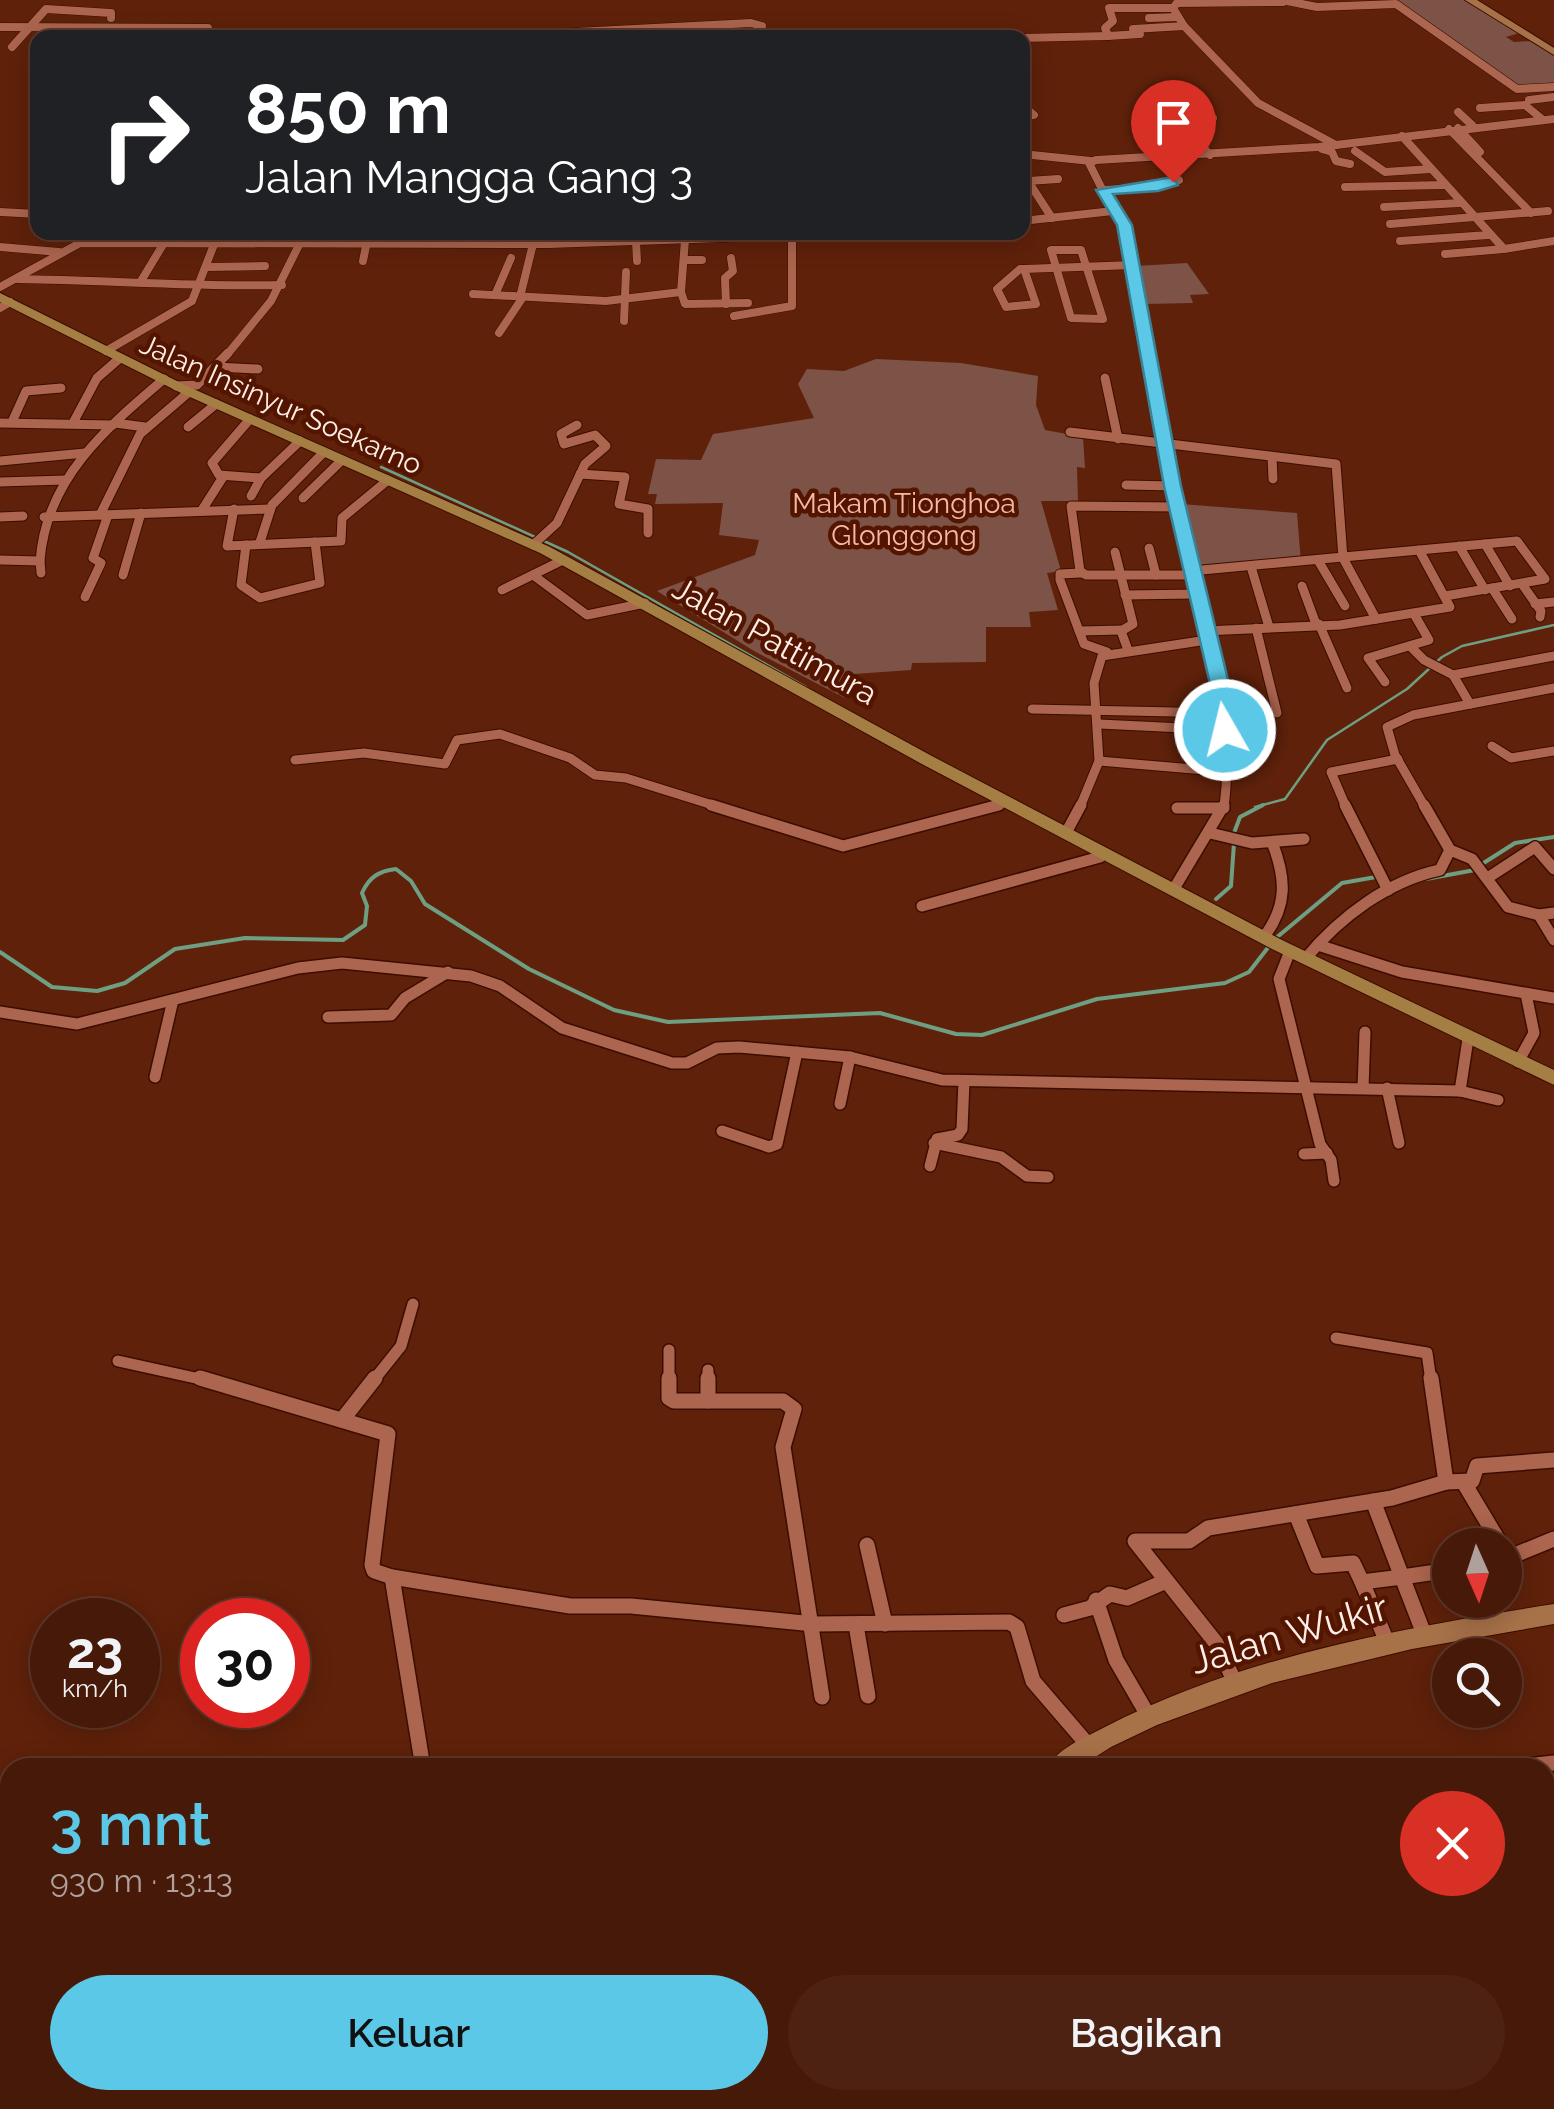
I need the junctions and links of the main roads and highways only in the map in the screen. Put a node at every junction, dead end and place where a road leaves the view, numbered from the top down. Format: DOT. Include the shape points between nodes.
graph roads {
  1 [pos="3,303"];
  2 [pos="540,543"];
  3 [pos="976,786"];
  4 [pos="1220,914"];
  5 [pos="1554,1078"];
  1 -- 2 [label="main road, Jalan Insinyur Soekarno" via="216,404"];
  2 -- 3 [label="main road, Jalan Pattimura"];
  3 -- 4 [label="main road, Jalan Pattimura"];
  3 -- 4 [label="main road, Jalan Pattimura" via="1179,882"];
  4 -- 5 [label="main road, Jalan Pattimura" via="1300,947"];
}
